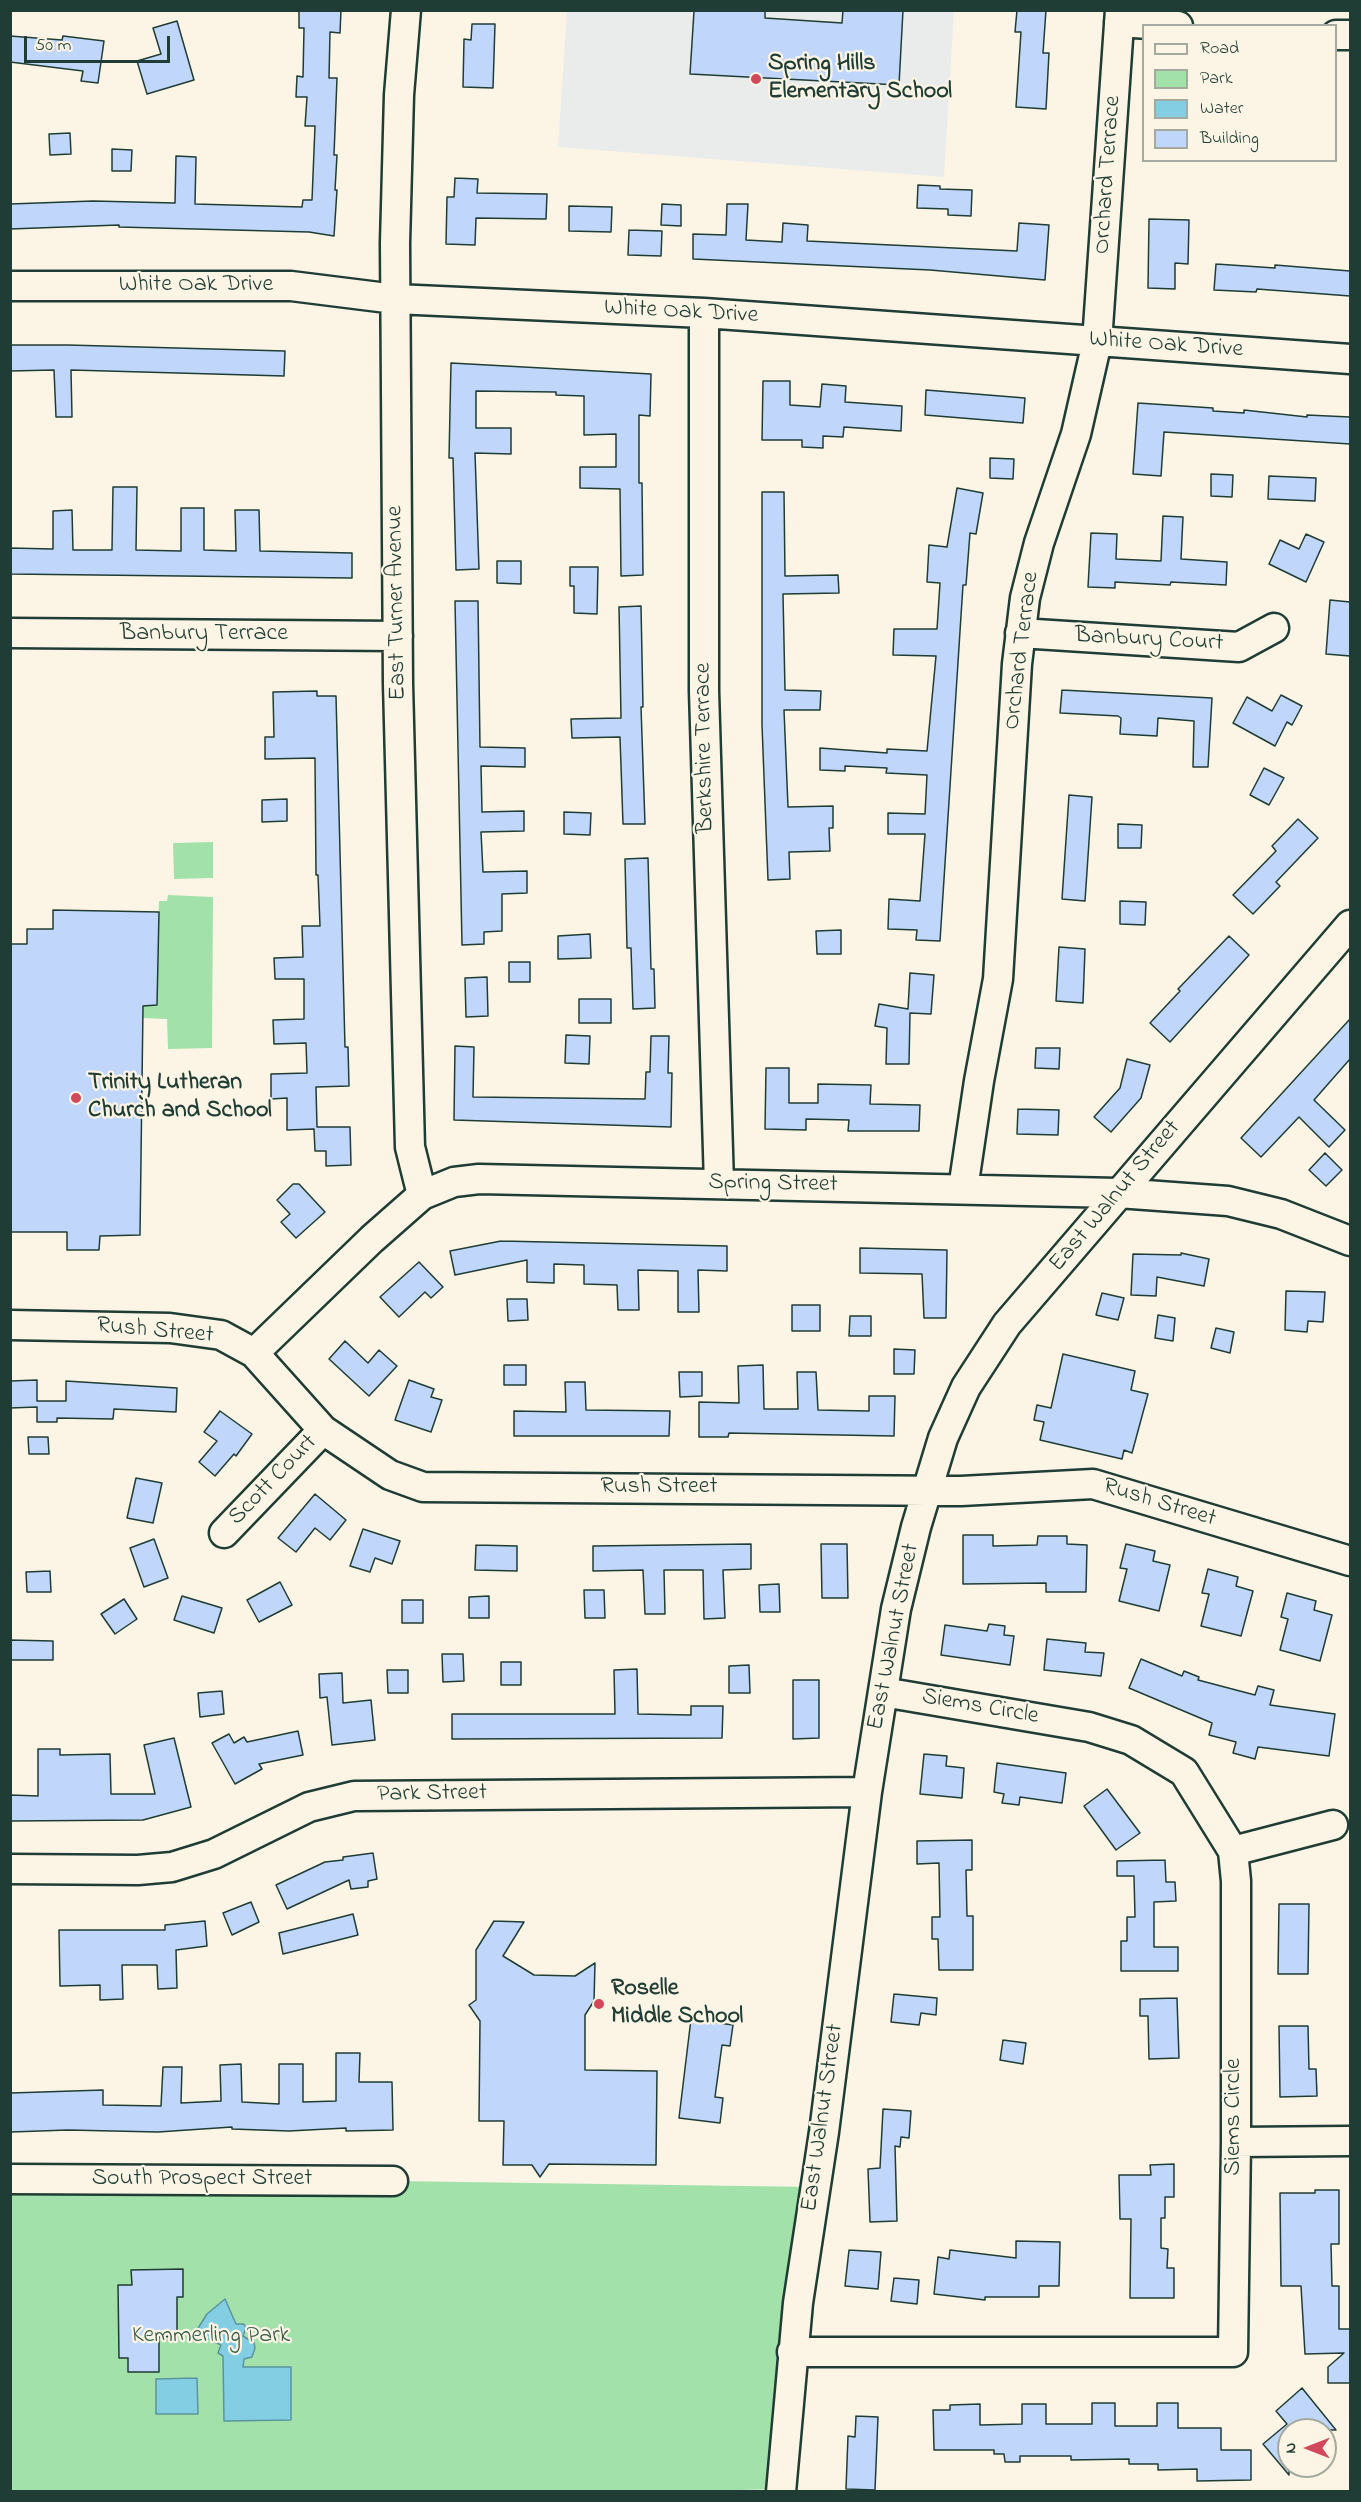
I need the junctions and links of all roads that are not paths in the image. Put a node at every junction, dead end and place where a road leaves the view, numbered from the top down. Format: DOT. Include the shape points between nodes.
graph roads {
  1 [pos="406,10"];
  2 [pos="1120,16"];
  3 [pos="1166,24"];
  4 [pos="10,286"];
  5 [pos="395,299"];
  6 [pos="705,313"];
  7 [pos="1097,342"];
  8 [pos="1350,358"];
  9 [pos="1274,628"];
  10 [pos="10,633"];
  11 [pos="1020,633"];
  12 [pos="398,636"];
  13 [pos="1350,926"];
  14 [pos="719,1184"];
  15 [pos="963,1189"];
  16 [pos="1118,1193"];
  17 [pos="422,1195"];
  18 [pos="1350,1241"];
  19 [pos="10,1325"];
  20 [pos="254,1353"];
  21 [pos="323,1430"];
  22 [pos="927,1489"];
  23 [pos="224,1533"];
  24 [pos="1350,1561"];
  25 [pos="882,1692"];
  26 [pos="867,1792"];
  27 [pos="1333,1825"];
  28 [pos="1233,1851"];
  29 [pos="10,1869"];
  30 [pos="1350,2141"];
  31 [pos="1236,2142"];
  32 [pos="10,2180"];
  33 [pos="393,2181"];
  34 [pos="792,2352"];
  35 [pos="781,2492"];
  1 -- 5 [label="street, East Turner Avenue" via="399,95"];
  2 -- 3 [label="street"];
  2 -- 7 [label="street, Orchard Terrace"];
  4 -- 5 [label="street, White Oak Drive" via="291,286"];
  5 -- 6 [label="street, White Oak Drive"];
  5 -- 12 [label="street, East Turner Avenue"];
  6 -- 7 [label="street, White Oak Drive"];
  6 -- 14 [label="street, Berkshire Terrace" via="704,691"];
  7 -- 8 [label="street, White Oak Drive"];
  7 -- 11 [label="street, Orchard Terrace" via="1076,434 1030,576"];
  9 -- 11 [label="street, Banbury Court" via="1239,646"];
  10 -- 12 [label="street, Banbury Terrace"];
  11 -- 15 [label="street, Orchard Terrace" via="998,979"];
  12 -- 17 [label="street, East Turner Avenue" via="410,1147"];
  13 -- 16 [label="street, East Walnut Street"];
  14 -- 15 [label="street, Spring Street"];
  14 -- 17 [label="street, Spring Street" via="480,1179 454,1182"];
  15 -- 16 [label="street, Spring Street"];
  16 -- 18 [label="street, Spring Street" via="1228,1201 1281,1214"];
  16 -- 22 [label="street, East Walnut Street" via="1007,1324 966,1387 943,1438"];
  17 -- 20 [label="street, Spring Street"];
  19 -- 20 [label="street, Rush Street" via="193,1330 221,1335"];
  20 -- 21 [label="street, Rush Street"];
  21 -- 22 [label="street, Rush Street" via="390,1475 423,1487"];
  21 -- 23 [label="street, Scott Court"];
  22 -- 24 [label="street, Rush Street" via="961,1491 1093,1484"];
  22 -- 25 [label="street, East Walnut Street" via="896,1609"];
  25 -- 26 [label="street, East Walnut Street"];
  25 -- 28 [label="street, Siems Circle" via="1089,1726 1131,1740 1184,1772"];
  26 -- 29 [label="street, Park Street" via="354,1796 309,1807 214,1854 172,1867"];
  26 -- 34 [label="street, East Walnut Street"];
  27 -- 28 [label="street"];
  28 -- 31 [label="street, Siems Circle"];
  30 -- 31 [label="street"];
  31 -- 34 [label="street, Siems Circle" via="1233,2352"];
  32 -- 33 [label="street, South Prospect Street"];
  34 -- 35 [label="street, East Walnut Street"];
}
